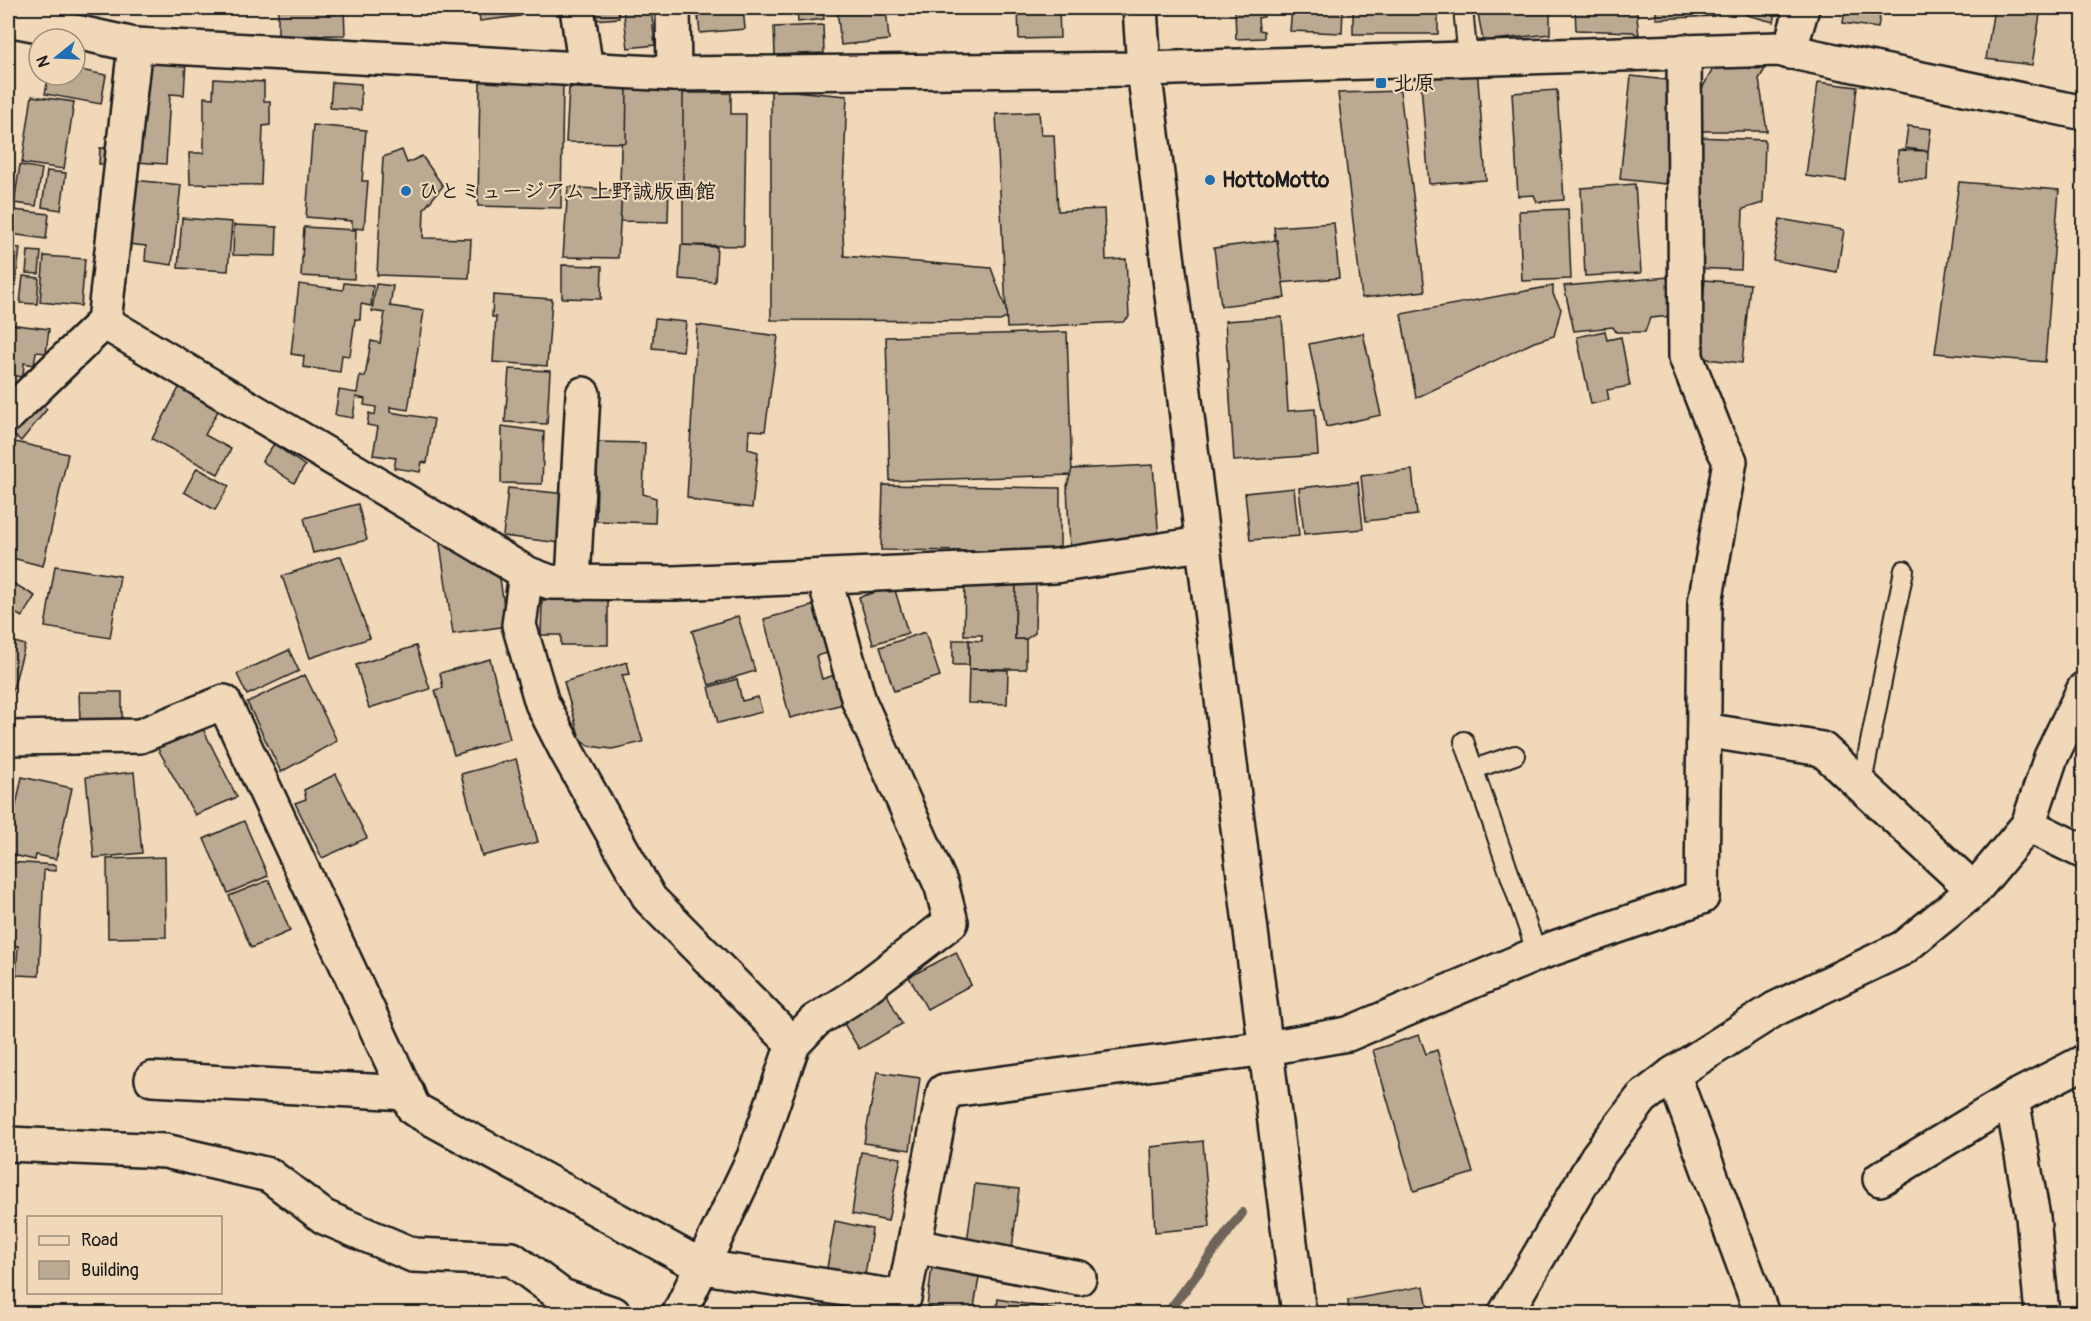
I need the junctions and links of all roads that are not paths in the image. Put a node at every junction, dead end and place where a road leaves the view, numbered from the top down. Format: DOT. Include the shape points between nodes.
graph roads {
  1 [pos="577,8"];
  2 [pos="673,8"];
  3 [pos="1140,8"];
  4 [pos="1463,8"];
  5 [pos="1802,8"];
  6 [pos="8,19"];
  7 [pos="86,21"];
  8 [pos="135,45"];
  9 [pos="1684,51"];
  10 [pos="1790,52"];
  11 [pos="1468,60"];
  12 [pos="586,69"];
  13 [pos="1144,69"];
  14 [pos="674,74"];
  15 [pos="2084,113"];
  16 [pos="104,322"];
  17 [pos="583,394"];
  18 [pos="8,415"];
  19 [pos="1201,544"];
  20 [pos="1904,570"];
  21 [pos="526,573"];
  22 [pos="824,577"];
  23 [pos="573,581"];
  24 [pos="2084,689"];
  25 [pos="1704,730"];
  26 [pos="8,738"];
  27 [pos="1464,741"];
  28 [pos="1515,755"];
  29 [pos="1474,770"];
  30 [pos="1862,788"];
  31 [pos="2028,825"];
  32 [pos="2084,852"];
  33 [pos="1974,890"];
  34 [pos="1537,954"];
  35 [pos="793,1044"];
  36 [pos="1267,1048"];
  37 [pos="2084,1062"];
  38 [pos="1674,1074"];
  39 [pos="152,1079"];
  40 [pos="407,1093"];
  41 [pos="2012,1099"];
  42 [pos="8,1144"];
  43 [pos="1880,1179"];
  44 [pos="914,1246"];
  45 [pos="703,1267"];
  46 [pos="1079,1278"];
  47 [pos="614,1314"];
  48 [pos="679,1314"];
  49 [pos="1299,1314"];
  50 [pos="1505,1314"];
  51 [pos="1762,1314"];
  52 [pos="2042,1314"];
  1 -- 12 [label="street"];
  2 -- 14 [label="street"];
  3 -- 13 [label="street"];
  4 -- 11 [label="lane"];
  5 -- 10 [label="street"];
  6 -- 7 [label="street"];
  7 -- 8 [label="street"];
  8 -- 12 [label="street"];
  8 -- 16 [label="street"];
  9 -- 10 [label="street"];
  9 -- 11 [label="street"];
  9 -- 25 [label="street" via="1686,357 1730,461 1705,603"];
  10 -- 15 [label="street"];
  11 -- 13 [label="street"];
  12 -- 14 [label="street"];
  13 -- 14 [label="street"];
  13 -- 19 [label="street"];
  16 -- 18 [label="street"];
  16 -- 21 [label="street"];
  17 -- 23 [label="street"];
  19 -- 22 [label="street" via="1055,566"];
  19 -- 36 [label="street"];
  20 -- 30 [label="lane"];
  21 -- 23 [label="street" via="550,582"];
  21 -- 35 [label="street" via="519,625 542,704 621,848 650,899"];
  22 -- 23 [label="street" via="674,583"];
  22 -- 35 [label="street" via="859,700 942,887 951,922 815,1021"];
  24 -- 31 [label="street" via="2051,757"];
  25 -- 30 [label="street" via="1822,749"];
  25 -- 34 [label="street" via="1702,897"];
  26 -- 40 [label="street" via="140,736 224,702"];
  27 -- 29 [label="lane"];
  28 -- 29 [label="lane"];
  29 -- 34 [label="lane"];
  30 -- 33 [label="street"];
  31 -- 32 [label="street"];
  31 -- 33 [label="street"];
  33 -- 38 [label="street" via="1903,948 1775,1009"];
  34 -- 36 [label="street" via="1348,1034"];
  35 -- 45 [label="street" via="754,1157"];
  36 -- 44 [label="street" via="944,1091"];
  36 -- 49 [label="street"];
  37 -- 41 [label="street"];
  38 -- 50 [label="street" via="1642,1098 1597,1157"];
  38 -- 51 [label="street"];
  39 -- 40 [label="street"];
  40 -- 45 [label="street" via="414,1109"];
  41 -- 43 [label="street"];
  41 -- 52 [label="street" via="2033,1217"];
  42 -- 47 [label="street" via="165,1151 269,1175 324,1217 413,1255 512,1259 562,1296"];
  44 -- 45 [label="street" via="904,1298"];
  44 -- 46 [label="street"];
  45 -- 48 [label="street"];
}
